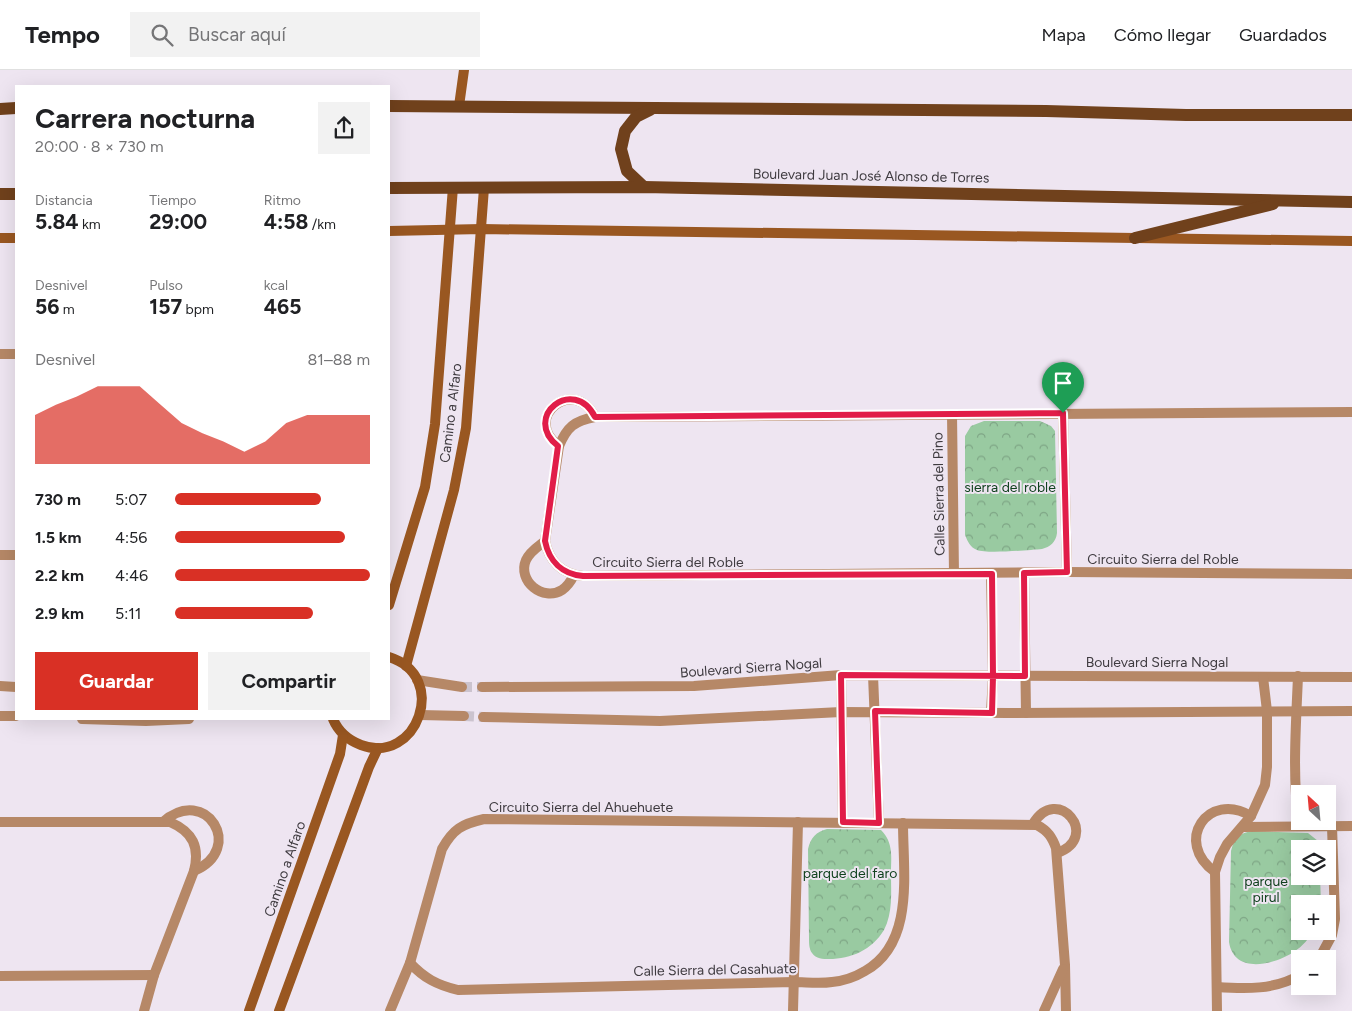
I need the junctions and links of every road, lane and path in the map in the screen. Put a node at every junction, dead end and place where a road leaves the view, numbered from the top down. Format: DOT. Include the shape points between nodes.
graph roads {
  1 [pos="464,70"];
  2 [pos="390,106"];
  3 [pos="459,106"];
  4 [pos="15,108"];
  5 [pos="0,109"];
  6 [pos="653,109"];
  7 [pos="1352,115"];
  8 [pos="453,187"];
  9 [pos="644,187"];
  10 [pos="390,188"];
  11 [pos="484,188"];
  12 [pos="0,194"];
  13 [pos="15,194"];
  14 [pos="1290,199"];
  15 [pos="1352,202"];
  16 [pos="449,229"];
  17 [pos="482,229"];
  18 [pos="390,231"];
  19 [pos="0,238"];
  20 [pos="15,238"];
  21 [pos="1135,238"];
  22 [pos="1352,241"];
  23 [pos="0,354"];
  24 [pos="15,354"];
  25 [pos="1352,412"];
  26 [pos="1063,413"];
  27 [pos="952,414"];
  28 [pos="595,417"];
  29 [pos="558,446"];
  30 [pos="545,541"];
  31 [pos="0,555"];
  32 [pos="15,555"];
  33 [pos="1067,572"];
  34 [pos="1024,573"];
  35 [pos="954,574"];
  36 [pos="992,574"];
  37 [pos="1352,574"];
  38 [pos="574,575"];
  39 [pos="390,602"];
  40 [pos="390,657"];
  41 [pos="406,666"];
  42 [pos="841,675"];
  43 [pos="874,675"];
  44 [pos="993,676"];
  45 [pos="1025,676"];
  46 [pos="1298,676"];
  47 [pos="1263,677"];
  48 [pos="1352,677"];
  49 [pos="417,680"];
  50 [pos="0,686"];
  51 [pos="15,687"];
  52 [pos="462,687"];
  53 [pos="482,688"];
  54 [pos="1352,710"];
  55 [pos="875,711"];
  56 [pos="1267,711"];
  57 [pos="1297,711"];
  58 [pos="841,712"];
  59 [pos="992,713"];
  60 [pos="1026,713"];
  61 [pos="420,715"];
  62 [pos="0,716"];
  63 [pos="15,716"];
  64 [pos="464,716"];
  65 [pos="483,717"];
  66 [pos="114,720"];
  67 [pos="168,720"];
  68 [pos="334,720"];
  69 [pos="343,734"];
  70 [pos="378,748"];
  71 [pos="1295,785"];
  72 [pos="1251,816"];
  73 [pos="0,822"];
  74 [pos="163,822"];
  75 [pos="798,822"];
  76 [pos="843,822"];
  77 [pos="879,823"];
  78 [pos="903,823"];
  79 [pos="1032,824"];
  80 [pos="1291,826"];
  81 [pos="1336,826"];
  82 [pos="1352,826"];
  83 [pos="1242,827"];
  84 [pos="1332,830"];
  85 [pos="1057,853"];
  86 [pos="194,871"];
  87 [pos="1215,872"];
  88 [pos="1324,950"];
  89 [pos="410,963"];
  90 [pos="1065,965"];
  91 [pos="154,975"];
  92 [pos="0,976"];
  93 [pos="1291,979"];
  94 [pos="794,982"];
  95 [pos="1217,988"];
  96 [pos="144,1011"];
  97 [pos="249,1011"];
  98 [pos="279,1011"];
  99 [pos="390,1011"];
  100 [pos="793,1011"];
  101 [pos="1044,1011"];
  102 [pos="1066,1011"];
  103 [pos="1217,1011"];
  1 -- 3 [label="street"];
  2 -- 3 [label="main road"];
  3 -- 6 [label="main road"];
  4 -- 5 [label="main road"];
  6 -- 7 [label="main road"];
  6 -- 9 [label="main road" via="636,117 625,131 621,149 627,171"];
  8 -- 10 [label="main road, Boulevard Juan José Alonso de Torres"];
  8 -- 11 [label="main road, Boulevard Juan José Alonso de Torres"];
  8 -- 16 [label="street, Camino a Alfaro"];
  9 -- 11 [label="main road, Boulevard Juan José Alonso de Torres"];
  9 -- 14 [label="main road, Boulevard Juan José Alonso de Torres"];
  11 -- 17 [label="street, Camino a Alfaro"];
  12 -- 13 [label="main road"];
  14 -- 15 [label="main road, Boulevard Juan José Alonso de Torres"];
  14 -- 21 [label="main road"];
  16 -- 17 [label="street"];
  16 -- 18 [label="street"];
  16 -- 39 [label="street, Camino a Alfaro" via="435,424 425,487"];
  17 -- 21 [label="street"];
  17 -- 41 [label="street, Camino a Alfaro" via="466,428 454,490"];
  19 -- 20 [label="street"];
  21 -- 22 [label="street"];
  23 -- 24 [label="street"];
  25 -- 26 [label="street"];
  26 -- 27 [label="street"];
  26 -- 33 [label="street"];
  27 -- 28 [label="street"];
  27 -- 35 [label="street, Calle Sierra del Pino"];
  28 -- 29 [label="street" via="572,425"];
  28 -- 29 [label="street" via="591,409 578,400 562,400 554,405 545,426 547,435"];
  29 -- 30 [label="street"];
  30 -- 38 [label="street, Circuito Sierra del Roble" via="551,559"];
  30 -- 38 [label="street" via="526,558 524,566 528,583 543,593 553,593 561,591"];
  31 -- 32 [label="street"];
  33 -- 34 [label="street, Circuito Sierra del Roble"];
  33 -- 37 [label="street, Circuito Sierra del Roble"];
  34 -- 36 [label="street, Circuito Sierra del Roble"];
  34 -- 45 [label="street"];
  35 -- 36 [label="street, Circuito Sierra del Roble"];
  35 -- 38 [label="street, Circuito Sierra del Roble"];
  36 -- 44 [label="street"];
  40 -- 41 [label="street"];
  41 -- 49 [label="street"];
  42 -- 43 [label="street, Boulevard Sierra Nogal"];
  42 -- 53 [label="street, Boulevard Sierra Nogal" via="694,686"];
  42 -- 58 [label="street"];
  43 -- 44 [label="street, Boulevard Sierra Nogal"];
  43 -- 55 [label="street"];
  44 -- 45 [label="street, Boulevard Sierra Nogal"];
  44 -- 59 [label="street"];
  45 -- 47 [label="street, Boulevard Sierra Nogal"];
  45 -- 60 [label="street"];
  46 -- 47 [label="street, Boulevard Sierra Nogal"];
  46 -- 48 [label="street, Boulevard Sierra Nogal"];
  46 -- 57 [label="street"];
  47 -- 56 [label="street"];
  49 -- 52 [label="street"];
  49 -- 61 [label="street" via="422,691"];
  50 -- 51 [label="street"];
  54 -- 57 [label="street"];
  55 -- 58 [label="street"];
  55 -- 59 [label="street"];
  55 -- 77 [label="street"];
  56 -- 57 [label="street"];
  56 -- 60 [label="street"];
  56 -- 72 [label="street" via="1265,785"];
  57 -- 71 [label="street"];
  58 -- 65 [label="street" via="660,722"];
  58 -- 76 [label="street"];
  59 -- 60 [label="street"];
  61 -- 64 [label="street"];
  61 -- 70 [label="street" via="404,738"];
  62 -- 63 [label="street"];
  66 -- 67 [label="street"];
  68 -- 69 [label="street"];
  69 -- 70 [label="street" via="365,747"];
  69 -- 97 [label="street, Camino a Alfaro" via="340,754"];
  70 -- 98 [label="street"];
  72 -- 83 [label="street"];
  72 -- 87 [label="street" via="1225,808 1201,823 1197,832 1197,850"];
  73 -- 74 [label="street"];
  74 -- 86 [label="street" via="179,826 192,839 197,859"];
  74 -- 86 [label="street" via="183,810 206,815 214,824 218,835 216,852 205,866"];
  75 -- 76 [label="street, Circuito Sierra del Ahuehuete"];
  75 -- 89 [label="street, Circuito Sierra del Ahuehuete" via="484,819 469,822 457,829 442,849"];
  75 -- 94 [label="street"];
  76 -- 77 [label="street, Circuito Sierra del Ahuehuete"];
  77 -- 78 [label="street, Circuito Sierra del Ahuehuete"];
  78 -- 79 [label="street, Circuito Sierra del Ahuehuete"];
  78 -- 94 [label="street, Calle Sierra del Casahuate" via="903,907 895,939 885,955 873,967 841,981"];
  79 -- 85 [label="street" via="1048,832"];
  79 -- 85 [label="street" via="1045,810 1064,811 1071,816 1076,825 1073,843"];
  80 -- 83 [label="street"];
  81 -- 82 [label="street"];
  83 -- 87 [label="street" via="1227,844"];
  84 -- 88 [label="street" via="1336,920"];
  85 -- 90 [label="street"];
  86 -- 91 [label="street"];
  87 -- 95 [label="street"];
  89 -- 94 [label="street, Calle Sierra del Casahuate" via="440,986 458,990"];
  89 -- 99 [label="street, Circuito Sierra del Ahuehuete"];
  90 -- 101 [label="street"];
  90 -- 102 [label="street"];
  91 -- 92 [label="street"];
  91 -- 96 [label="street"];
  93 -- 95 [label="street" via="1262,988"];
  94 -- 100 [label="street"];
  95 -- 103 [label="street"];
}
